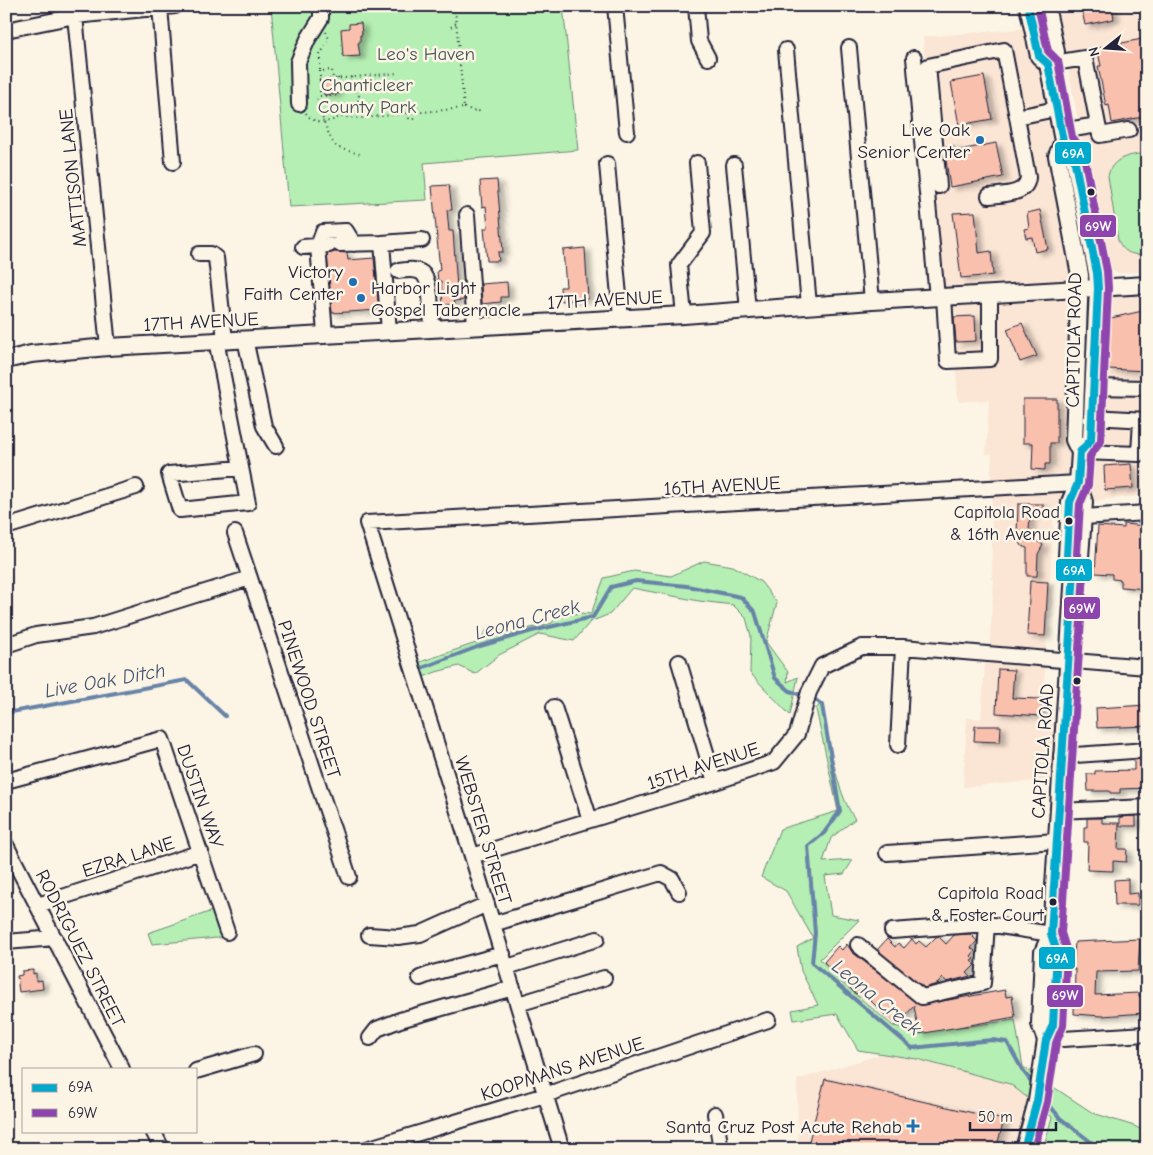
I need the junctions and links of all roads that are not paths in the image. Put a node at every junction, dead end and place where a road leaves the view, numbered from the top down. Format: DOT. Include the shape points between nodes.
graph roads {
  1 [pos="176,6"];
  2 [pos="321,6"];
  3 [pos="615,6"];
  4 [pos="696,6"];
  5 [pos="1028,6"];
  6 [pos="1046,6"];
  7 [pos="160,7"];
  8 [pos="74,11"];
  9 [pos="6,30"];
  10 [pos="850,48"];
  11 [pos="786,50"];
  12 [pos="708,58"];
  13 [pos="914,58"];
  14 [pos="1048,64"];
  15 [pos="299,104"];
  16 [pos="1056,109"];
  17 [pos="1017,116"];
  18 [pos="1098,125"];
  19 [pos="1129,130"];
  20 [pos="627,132"];
  21 [pos="1062,136"];
  22 [pos="173,162"];
  23 [pos="697,162"];
  24 [pos="607,164"];
  25 [pos="734,165"];
  26 [pos="939,186"];
  27 [pos="989,196"];
  28 [pos="467,216"];
  29 [pos="422,240"];
  30 [pos="382,243"];
  31 [pos="354,244"];
  32 [pos="329,245"];
  33 [pos="303,247"];
  34 [pos="199,254"];
  35 [pos="398,271"];
  36 [pos="1147,285"];
  37 [pos="1098,288"];
  38 [pos="1080,289"];
  39 [pos="990,294"];
  40 [pos="941,297"];
  41 [pos="872,301"];
  42 [pos="809,305"];
  43 [pos="748,310"];
  44 [pos="684,315"];
  45 [pos="621,318"];
  46 [pos="475,326"];
  47 [pos="432,328"];
  48 [pos="389,331"];
  49 [pos="325,334"];
  50 [pos="245,339"];
  51 [pos="221,340"];
  52 [pos="108,347"];
  53 [pos="6,360"];
  54 [pos="1094,386"];
  55 [pos="1147,388"];
  56 [pos="1092,418"];
  57 [pos="1144,420"];
  58 [pos="276,446"];
  59 [pos="1080,452"];
  60 [pos="241,468"];
  61 [pos="1078,484"];
  62 [pos="136,486"];
  63 [pos="1147,512"];
  64 [pos="1083,517"];
  65 [pos="367,523"];
  66 [pos="6,528"];
  67 [pos="235,533"];
  68 [pos="1074,571"];
  69 [pos="250,578"];
  70 [pos="6,644"];
  71 [pos="903,647"];
  72 [pos="1068,659"];
  73 [pos="679,662"];
  74 [pos="1147,667"];
  75 [pos="554,707"];
  76 [pos="898,745"];
  77 [pos="1147,750"];
  78 [pos="1061,756"];
  79 [pos="6,781"];
  80 [pos="715,782"];
  81 [pos="1147,807"];
  82 [pos="1058,811"];
  83 [pos="590,820"];
  84 [pos="1056,841"];
  85 [pos="6,845"];
  86 [pos="201,852"];
  87 [pos="887,853"];
  88 [pos="472,856"];
  89 [pos="349,878"];
  90 [pos="680,892"];
  91 [pos="487,904"];
  92 [pos="38,905"];
  93 [pos="493,924"];
  94 [pos="987,924"];
  95 [pos="892,931"];
  96 [pos="227,932"];
  97 [pos="1051,934"];
  98 [pos="369,935"];
  99 [pos="55,938"];
  100 [pos="597,939"];
  101 [pos="6,942"];
  102 [pos="858,945"];
  103 [pos="505,961"];
  104 [pos="420,978"];
  105 [pos="604,978"];
  106 [pos="513,988"];
  107 [pos="518,1004"];
  108 [pos="768,1020"];
  109 [pos="1147,1034"];
  110 [pos="370,1038"];
  111 [pos="1046,1040"];
  112 [pos="254,1054"];
  113 [pos="121,1068"];
  114 [pos="198,1070"];
  115 [pos="545,1095"];
  116 [pos="715,1114"];
  117 [pos="154,1132"];
  118 [pos="162,1149"];
  119 [pos="366,1149"];
  120 [pos="562,1149"];
  121 [pos="721,1149"];
  122 [pos="1024,1149"];
  1 -- 7 [label="street"];
  2 -- 15 [label="street" via="321,18 298,62"];
  3 -- 20 [label="street"];
  4 -- 12 [label="street" via="699,40"];
  5 -- 14 [label="main road, CAPITOLA ROAD" via="1039,56"];
  6 -- 14 [label="main road, CAPITOLA ROAD" via="1056,52"];
  7 -- 8 [label="street"];
  7 -- 22 [label="street"];
  8 -- 9 [label="street"];
  8 -- 52 [label="street, MATTISON LANE"];
  10 -- 41 [label="street"];
  11 -- 42 [label="street"];
  13 -- 40 [label="street"];
  14 -- 16 [label="main road, CAPITOLA ROAD"];
  14 -- 18 [label="street" via="1085,58"];
  16 -- 17 [label="street"];
  16 -- 21 [label="main road, CAPITOLA ROAD"];
  17 -- 26 [label="street" via="1004,50 928,66"];
  17 -- 27 [label="street" via="1028,183 1017,192"];
  18 -- 19 [label="street" via="1100,135"];
  18 -- 21 [label="street"];
  21 -- 37 [label="main road, CAPITOLA ROAD" via="1074,153"];
  21 -- 38 [label="main road, CAPITOLA ROAD" via="1057,156"];
  23 -- 44 [label="street" via="703,233 679,265"];
  24 -- 45 [label="street"];
  25 -- 43 [label="street"];
  28 -- 46 [label="street"];
  29 -- 30 [label="street"];
  30 -- 31 [label="street"];
  30 -- 48 [label="street"];
  31 -- 32 [label="street"];
  31 -- 32 [label="street" via="346,232 323,232"];
  32 -- 33 [label="street"];
  32 -- 49 [label="street"];
  34 -- 51 [label="street" via="211,254 216,258"];
  35 -- 47 [label="street" via="416,271 428,282"];
  36 -- 37 [label="main road, 17TH AVENUE"];
  37 -- 38 [label="main road, 17TH AVENUE"];
  37 -- 54 [label="main road, CAPITOLA ROAD"];
  38 -- 39 [label="main road, 17TH AVENUE"];
  38 -- 59 [label="main road, CAPITOLA ROAD" via="1074,440"];
  39 -- 40 [label="main road, 17TH AVENUE"];
  39 -- 40 [label="street" via="990,359 948,361"];
  40 -- 41 [label="main road, 17TH AVENUE"];
  41 -- 42 [label="main road, 17TH AVENUE"];
  42 -- 43 [label="main road, 17TH AVENUE"];
  43 -- 44 [label="main road, 17TH AVENUE"];
  44 -- 45 [label="main road, 17TH AVENUE"];
  45 -- 46 [label="main road, 17TH AVENUE"];
  46 -- 47 [label="main road, 17TH AVENUE"];
  47 -- 48 [label="main road, 17TH AVENUE"];
  48 -- 49 [label="main road, 17TH AVENUE"];
  49 -- 50 [label="main road, 17TH AVENUE"];
  50 -- 51 [label="main road, 17TH AVENUE"];
  50 -- 58 [label="street" via="264,426"];
  51 -- 52 [label="main road, 17TH AVENUE"];
  51 -- 60 [label="street"];
  52 -- 53 [label="main road, 17TH AVENUE" via="31,354"];
  54 -- 55 [label="street"];
  54 -- 56 [label="main road, CAPITOLA ROAD"];
  56 -- 57 [label="street"];
  56 -- 59 [label="main road, CAPITOLA ROAD" via="1091,440"];
  57 -- 59 [label="street" via="1139,454"];
  59 -- 61 [label="main road, CAPITOLA ROAD"];
  60 -- 60 [label="street" via="248,503 180,510 169,474"];
  61 -- 64 [label="main road, CAPITOLA ROAD" via="1084,502"];
  61 -- 65 [label="street, 16TH AVENUE"];
  61 -- 68 [label="main road, CAPITOLA ROAD" via="1070,502 1067,556"];
  62 -- 66 [label="street"];
  63 -- 64 [label="street"];
  64 -- 68 [label="main road, CAPITOLA ROAD" via="1080,557"];
  65 -- 88 [label="street, WEBSTER STREET"];
  67 -- 69 [label="street, PINEWOOD STREET"];
  68 -- 72 [label="main road, CAPITOLA ROAD"];
  69 -- 70 [label="street" via="93,627 36,635"];
  69 -- 89 [label="street, PINEWOOD STREET"];
  71 -- 72 [label="street, 15TH AVENUE"];
  71 -- 76 [label="street"];
  71 -- 80 [label="street, 15TH AVENUE" via="862,647 822,666 809,692 797,734 774,762"];
  72 -- 74 [label="street, 15TH AVENUE"];
  72 -- 78 [label="main road, CAPITOLA ROAD"];
  73 -- 80 [label="street"];
  75 -- 83 [label="street"];
  77 -- 78 [label="street"];
  78 -- 82 [label="main road, CAPITOLA ROAD"];
  79 -- 86 [label="street, DUSTIN WAY" via="162,739"];
  80 -- 83 [label="street, 15TH AVENUE"];
  81 -- 82 [label="street"];
  82 -- 84 [label="main road, CAPITOLA ROAD"];
  83 -- 88 [label="street, 15TH AVENUE"];
  84 -- 87 [label="street"];
  84 -- 97 [label="main road, CAPITOLA ROAD"];
  85 -- 92 [label="street, RODRIGUEZ STREET"];
  86 -- 92 [label="street, EZRA LANE"];
  86 -- 96 [label="street, DUSTIN WAY"];
  88 -- 91 [label="street, WEBSTER STREET"];
  90 -- 93 [label="street" via="672,879 661,873"];
  91 -- 93 [label="street, WEBSTER STREET"];
  91 -- 98 [label="street" via="420,934 398,937"];
  92 -- 99 [label="street, RODRIGUEZ STREET"];
  93 -- 103 [label="street, WEBSTER STREET"];
  94 -- 95 [label="street"];
  94 -- 97 [label="street"];
  94 -- 102 [label="street" via="983,984 922,997"];
  97 -- 111 [label="main road, CAPITOLA ROAD" via="1057,952 1053,1025"];
  99 -- 101 [label="street"];
  99 -- 113 [label="street, RODRIGUEZ STREET"];
  100 -- 103 [label="street"];
  103 -- 104 [label="street"];
  103 -- 106 [label="street, WEBSTER STREET"];
  105 -- 107 [label="street"];
  106 -- 107 [label="street, WEBSTER STREET"];
  106 -- 110 [label="street" via="400,1020 377,1029"];
  107 -- 115 [label="street, WEBSTER STREET"];
  108 -- 115 [label="street, KOOPMANS AVENUE"];
  109 -- 111 [label="street"];
  111 -- 122 [label="main road, CAPITOLA ROAD" via="1037,1101"];
  112 -- 114 [label="street"];
  115 -- 119 [label="street, KOOPMANS AVENUE"];
  115 -- 120 [label="street, WEBSTER STREET"];
  116 -- 121 [label="street"];
  117 -- 118 [label="street"];
}
